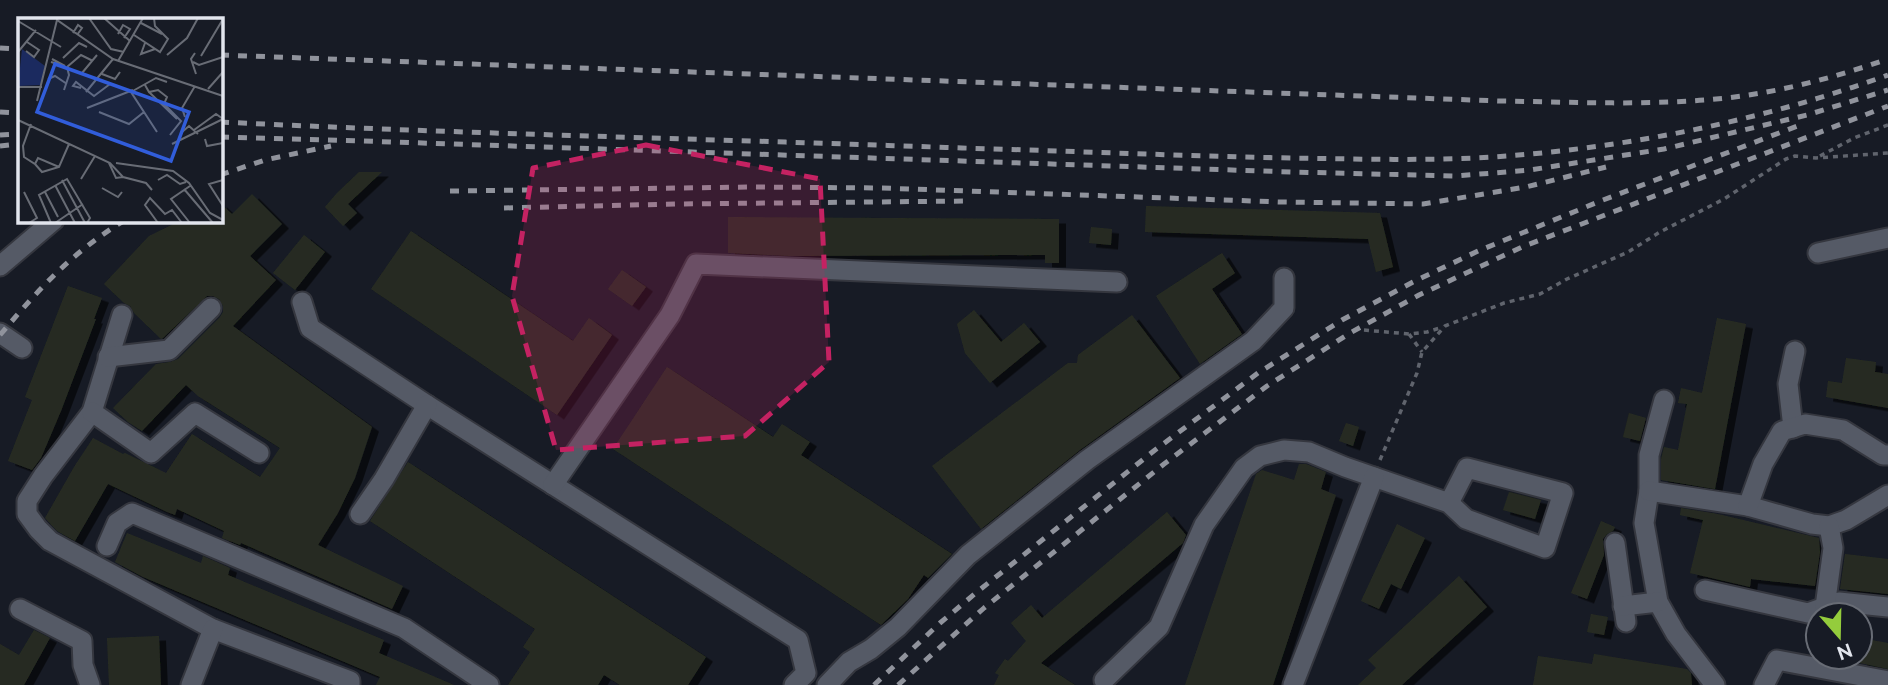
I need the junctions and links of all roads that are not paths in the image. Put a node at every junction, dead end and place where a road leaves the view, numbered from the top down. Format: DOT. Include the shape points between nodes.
graph roads {
  1 [pos="52,222"];
  2 [pos="1888,238"];
  3 [pos="1818,253"];
  4 [pos="0,266"];
  5 [pos="1284,278"];
  6 [pos="1117,282"];
  7 [pos="302,302"];
  8 [pos="211,308"];
  9 [pos="122,315"];
  10 [pos="0,333"];
  11 [pos="22,348"];
  12 [pos="1795,351"];
  13 [pos="108,357"];
  14 [pos="1664,400"];
  15 [pos="427,405"];
  16 [pos="92,412"];
  17 [pos="1793,428"];
  18 [pos="259,453"];
  19 [pos="1888,455"];
  20 [pos="1374,477"];
  21 [pos="553,485"];
  22 [pos="1649,491"];
  23 [pos="1888,495"];
  24 [pos="1449,503"];
  25 [pos="1748,506"];
  26 [pos="360,513"];
  27 [pos="1829,526"];
  28 [pos="1615,543"];
  29 [pos="107,546"];
  30 [pos="1705,590"];
  31 [pos="1826,601"];
  32 [pos="1658,602"];
  33 [pos="20,609"];
  34 [pos="1804,612"];
  35 [pos="213,629"];
  36 [pos="1104,680"];
  37 [pos="1888,681"];
  38 [pos="90,685"];
  39 [pos="191,685"];
  40 [pos="350,685"];
  41 [pos="489,685"];
  42 [pos="794,685"];
  43 [pos="827,685"];
  44 [pos="1293,685"];
  45 [pos="1715,685"];
  46 [pos="1764,685"];
  1 -- 4 [label="lane"];
  2 -- 3 [label="lane"];
  5 -- 43 [label="lane" via="1284,308 1253,341 1087,460 968,555 898,627 849,662"];
  6 -- 21 [label="lane" via="695,264 670,315"];
  7 -- 15 [label="lane" via="310,328"];
  8 -- 13 [label="lane" via="169,350"];
  9 -- 13 [label="lane"];
  10 -- 11 [label="lane"];
  12 -- 17 [label="lane" via="1788,384"];
  13 -- 16 [label="lane"];
  14 -- 22 [label="lane" via="1649,456"];
  15 -- 21 [label="lane"];
  15 -- 26 [label="lane"];
  16 -- 18 [label="lane" via="151,453 195,413"];
  16 -- 35 [label="lane" via="27,501 27,514 50,541"];
  17 -- 19 [label="lane" via="1805,424 1843,430"];
  17 -- 25 [label="lane" via="1783,431 1763,464"];
  20 -- 24 [label="lane"];
  20 -- 36 [label="lane" via="1309,452 1284,450 1260,456 1244,468 1204,525 1159,627"];
  20 -- 44 [label="lane"];
  21 -- 42 [label="lane" via="798,640 806,673"];
  22 -- 25 [label="lane"];
  22 -- 32 [label="lane" via="1644,523"];
  23 -- 27 [label="lane"];
  24 -- 24 [label="lane" via="1466,519 1545,548 1563,493 1466,468"];
  25 -- 27 [label="lane"];
  27 -- 31 [label="lane" via="1833,548"];
  28 -- 32 [label="lane" via="1625,614"];
  29 -- 41 [label="lane" via="117,523 132,513 404,628"];
  30 -- 34 [label="lane"];
  32 -- 45 [label="lane"];
  33 -- 38 [label="lane" via="82,641"];
  35 -- 39 [label="lane"];
  35 -- 40 [label="lane" via="350,681"];
  37 -- 46 [label="lane" via="1777,660"];
}
